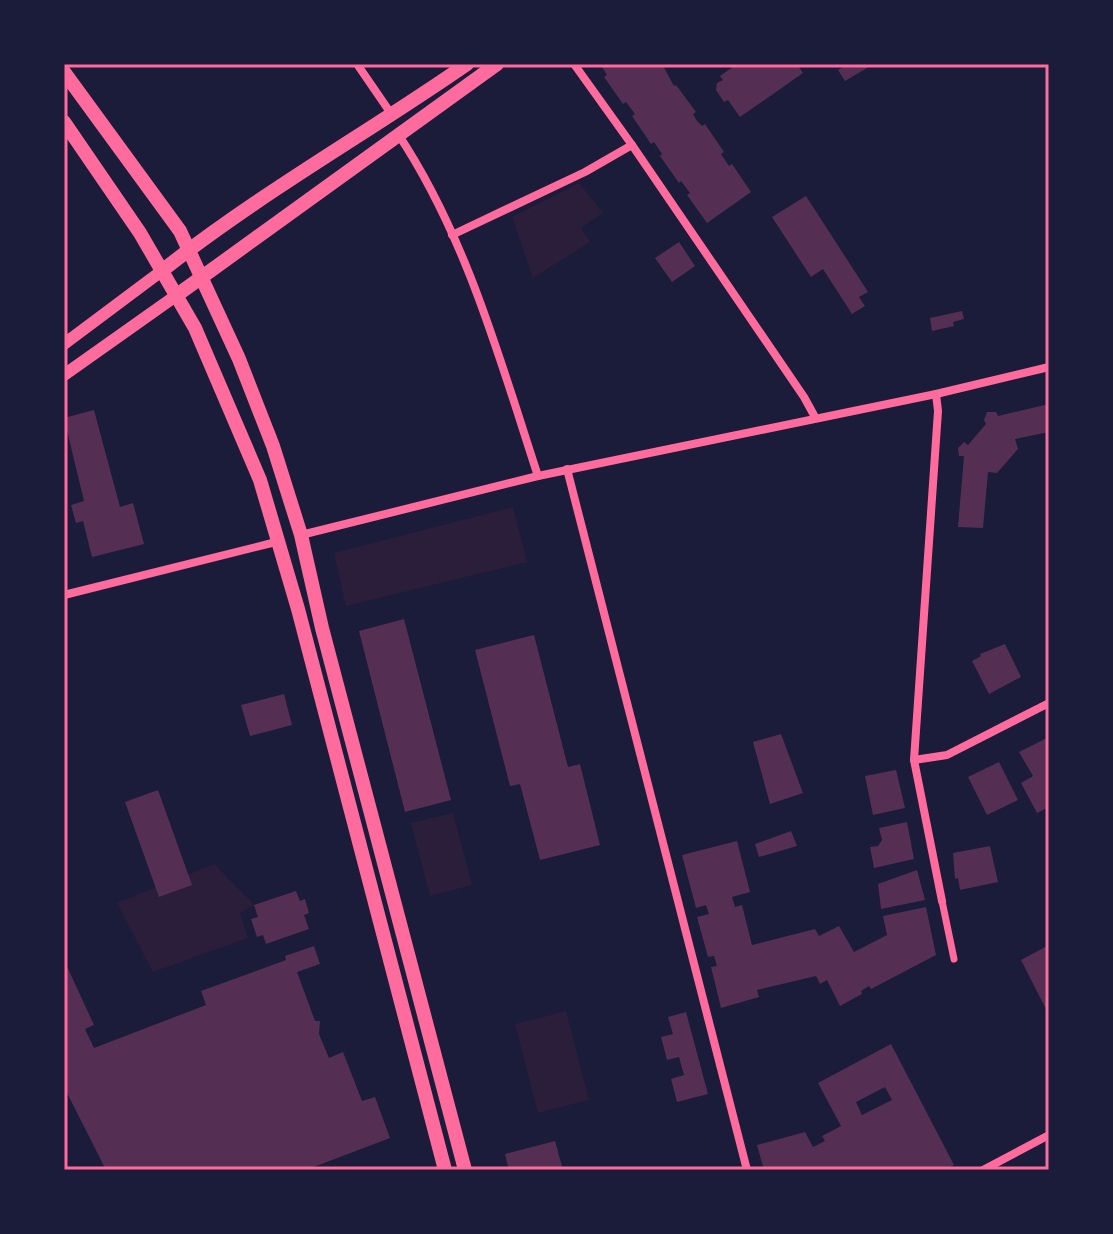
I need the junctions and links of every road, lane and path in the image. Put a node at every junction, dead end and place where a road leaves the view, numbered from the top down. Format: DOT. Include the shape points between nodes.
graph roads {
  1 [pos="357,64"];
  2 [pos="467,64"];
  3 [pos="497,64"];
  4 [pos="574,64"];
  5 [pos="64,72"];
  6 [pos="392,116"];
  7 [pos="64,122"];
  8 [pos="398,134"];
  9 [pos="632,145"];
  10 [pos="452,235"];
  11 [pos="189,249"];
  12 [pos="163,270"];
  13 [pos="202,276"];
  14 [pos="177,295"];
  15 [pos="64,344"];
  16 [pos="1049,367"];
  17 [pos="64,375"];
  18 [pos="936,394"];
  19 [pos="815,417"];
  20 [pos="567,469"];
  21 [pos="538,476"];
  22 [pos="301,535"];
  23 [pos="280,541"];
  24 [pos="64,595"];
  25 [pos="1049,703"];
  26 [pos="914,760"];
  27 [pos="942,901"];
  28 [pos="954,959"];
  29 [pos="1049,1135"];
  30 [pos="445,1170"];
  31 [pos="465,1170"];
  32 [pos="747,1170"];
  33 [pos="983,1170"];
  1 -- 6 [label="street"];
  2 -- 6 [label="main road"];
  3 -- 8 [label="main road"];
  4 -- 9 [label="street"];
  5 -- 11 [label="main road" via="169,212"];
  6 -- 11 [label="main road"];
  7 -- 12 [label="main road"];
  8 -- 10 [label="street"];
  8 -- 13 [label="main road"];
  9 -- 10 [label="street"];
  9 -- 19 [label="street"];
  10 -- 21 [label="street"];
  11 -- 12 [label="main road"];
  11 -- 13 [label="main road"];
  12 -- 14 [label="main road"];
  12 -- 15 [label="main road"];
  13 -- 14 [label="main road"];
  13 -- 22 [label="main road" via="262,417"];
  14 -- 17 [label="main road"];
  14 -- 23 [label="main road" via="248,448"];
  16 -- 18 [label="street"];
  18 -- 19 [label="street"];
  18 -- 26 [label="street"];
  19 -- 20 [label="street"];
  20 -- 21 [label="street"];
  20 -- 32 [label="street"];
  21 -- 22 [label="street"];
  22 -- 31 [label="main road"];
  23 -- 24 [label="street"];
  23 -- 30 [label="main road"];
  25 -- 26 [label="street" via="947,755"];
  26 -- 27 [label="street"];
  27 -- 28 [label="street"];
  29 -- 33 [label="street"];
}
